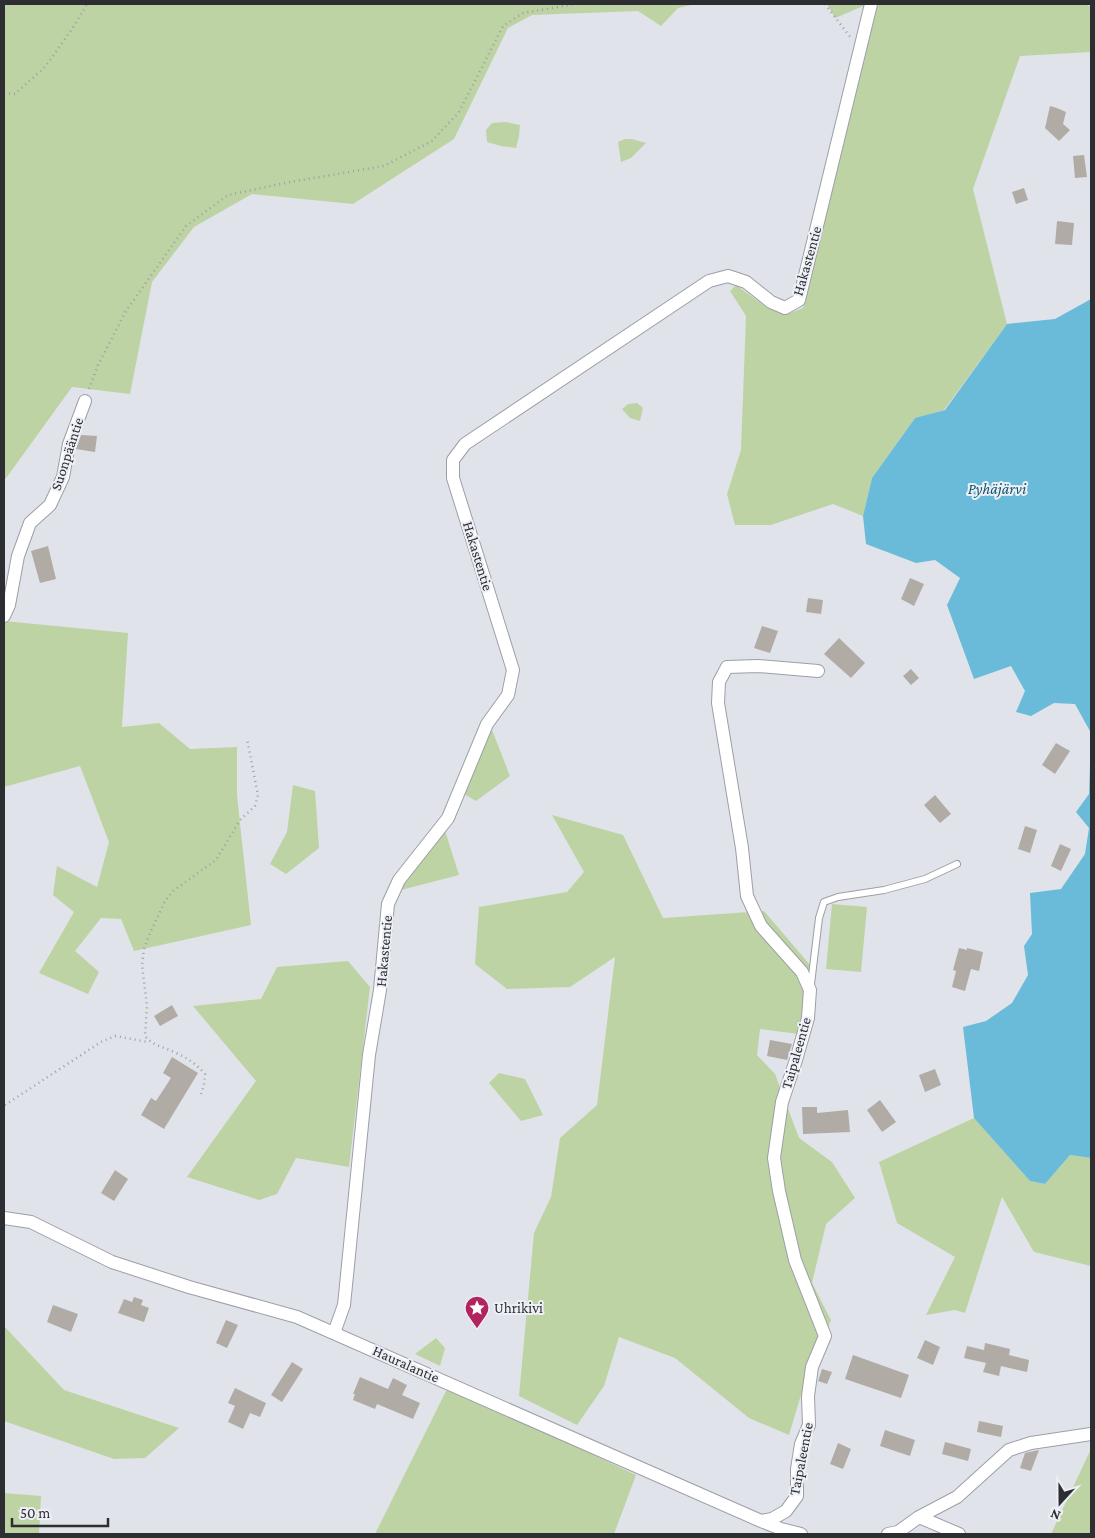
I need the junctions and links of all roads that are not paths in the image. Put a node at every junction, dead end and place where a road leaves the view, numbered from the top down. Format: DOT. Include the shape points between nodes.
graph roads {
  1 [pos="871,4"];
  2 [pos="85,400"];
  3 [pos="4,616"];
  4 [pos="818,671"];
  5 [pos="957,864"];
  6 [pos="810,990"];
  7 [pos="4,1218"];
  8 [pos="334,1333"];
  9 [pos="1091,1434"];
  10 [pos="919,1517"];
  11 [pos="761,1521"];
  12 [pos="801,1534"];
  13 [pos="888,1534"];
  14 [pos="959,1534"];
  1 -- 8 [label="street, Hakastentie" via="799,300 785,308 771,302 746,282 728,276 709,281 465,444 453,460 453,478 513,670 508,695 487,724 448,818 399,880 388,904 344,1305"];
  2 -- 3 [label="street, Suonpääntie" via="69,444 63,477 50,505 30,523 27,531"];
  4 -- 6 [label="street" via="727,667 719,682 718,702 747,896 761,926 802,972"];
  5 -- 6 [label="lane" via="925,880 824,902 818,918"];
  6 -- 11 [label="street, Taipaleentie" via="808,1018 782,1102 774,1158 795,1260 824,1336 812,1368 808,1396 810,1425 801,1444 797,1496 786,1511"];
  7 -- 8 [label="street, Hauralantie" via="31,1222 112,1262 297,1318"];
  8 -- 11 [label="street, Hauralantie"];
  9 -- 10 [label="street" via="1031,1443 1009,1450 957,1497"];
  10 -- 13 [label="street" via="898,1532"];
  10 -- 14 [label="street"];
  11 -- 12 [label="street, Hauralantie"];
}
